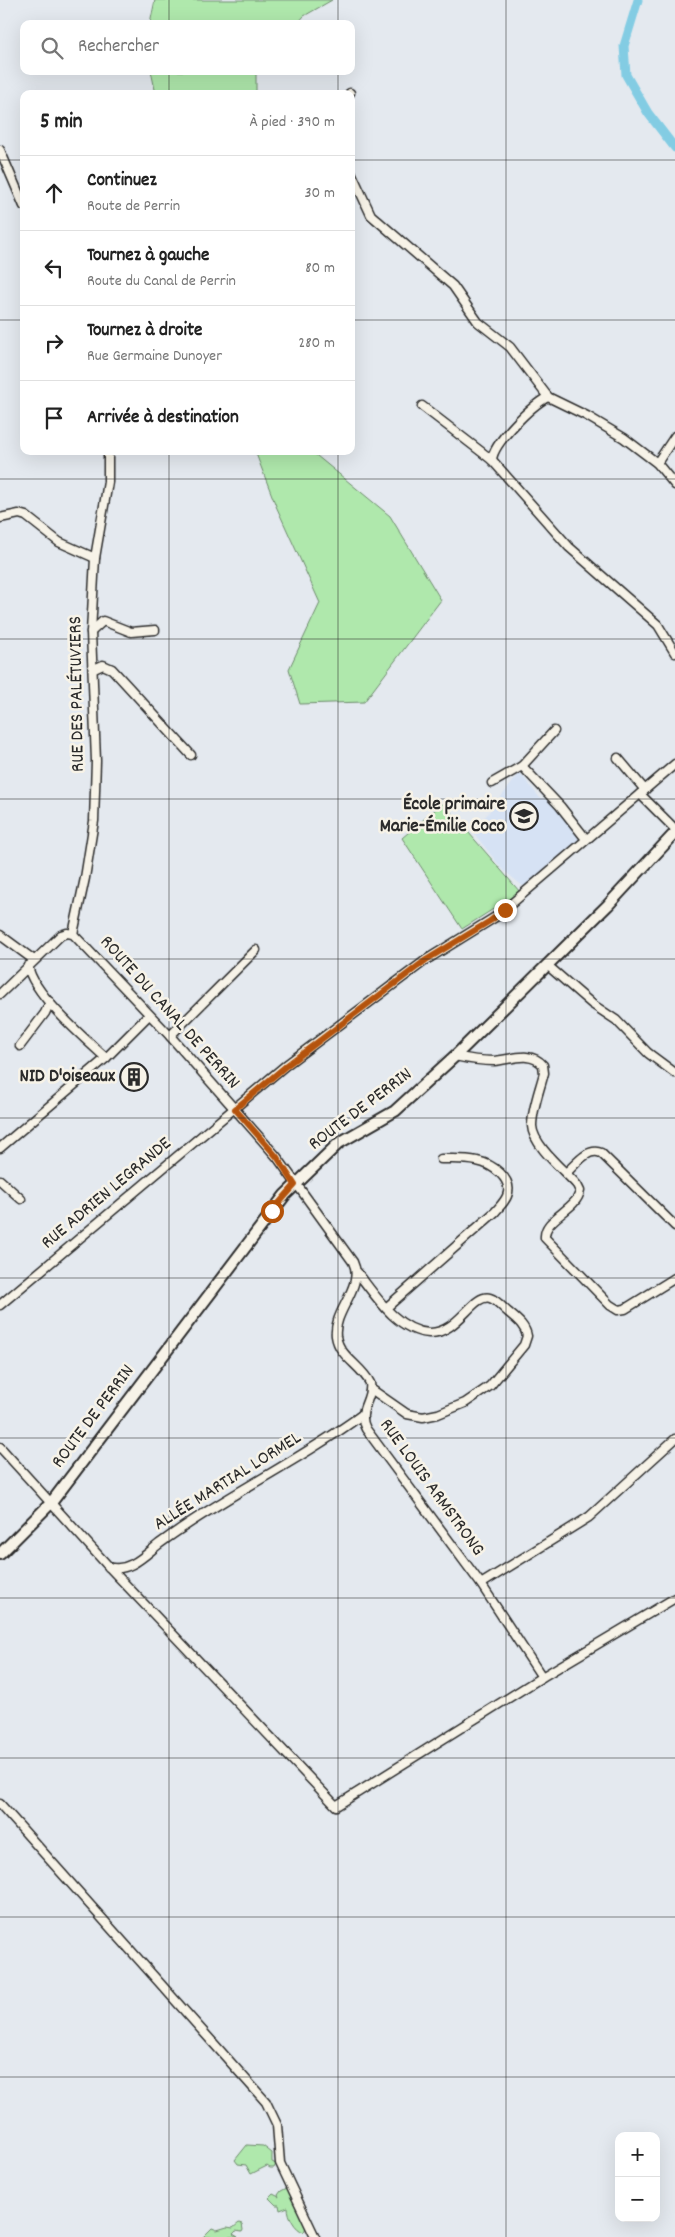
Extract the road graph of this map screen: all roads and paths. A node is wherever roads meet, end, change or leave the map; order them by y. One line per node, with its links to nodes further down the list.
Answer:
1 (0, 150): 3 (street)
2 (355, 181): 4 (street)
3 (20, 197)
4 (548, 397): 8 (street); 9 (street)
5 (422, 406): 8 (street)
6 (675, 436): 9 (street)
7 (108, 455): 12 (street, RUE DES PALÉTUVIERS)
8 (492, 460): 15 (street)
9 (657, 463): 10 (street)
10 (675, 485)
11 (0, 518): 12 (street)
12 (96, 558): 14 (street, RUE DES PALÉTUVIERS)
13 (155, 630): 14 (street)
14 (91, 632): 16 (street, RUE DES PALÉTUVIERS)
15 (675, 653)
16 (94, 669): 18 (street); 27 (street, RUE DES PALÉTUVIERS)
17 (554, 731): 21 (street)
18 (192, 755)
19 (618, 758): 23 (street)
20 (675, 764): 23 (street, RUE ADRIEN LEGRANDE)
21 (522, 766): 22 (street); 26 (street)
22 (492, 783)
23 (642, 792): 24 (street); 26 (street, RUE ADRIEN LEGRANDE)
24 (675, 829)
25 (675, 833): 31 (main road, ROUTE DE PERRIN)
26 (586, 839): 41 (street, RUE ADRIEN LEGRANDE)
27 (73, 934): 30 (street); 35 (street, ROUTE DU CANAL DE PERRIN)
28 (0, 935): 30 (street)
29 (256, 950): 36 (street)
30 (34, 960): 32 (street)
31 (547, 964): 38 (main road, ROUTE DE PERRIN); 40 (street)
32 (28, 966): 33 (street); 34 (street)
33 (0, 994)
34 (50, 1002): 37 (street); 39 (street)
35 (150, 1015): 36 (street, ROUTE DU CANAL DE PERRIN); 39 (street)
36 (170, 1036): 41 (street, ROUTE DU CANAL DE PERRIN)
37 (20, 1046)
38 (455, 1056): 44 (street); 46 (main road, ROUTE DE PERRIN)
39 (106, 1058): 42 (street)
40 (675, 1073)
41 (235, 1109): 46 (street, ROUTE DU CANAL DE PERRIN); 51 (street, RUE ADRIEN LEGRANDE)
42 (0, 1148)
43 (441, 1159): 52 (street)
44 (566, 1173): 48 (street); 50 (street)
45 (0, 1180): 47 (street)
46 (295, 1185): 49 (street); 57 (main road, ROUTE DE PERRIN)
47 (21, 1199)
48 (675, 1226)
49 (357, 1272): 52 (street); 53 (street)
50 (675, 1278)
51 (0, 1305)
52 (386, 1308): 53 (street)
53 (371, 1389): 54 (street, RUE LOUIS ARMSTRONG)
54 (362, 1414): 59 (street, ALLÉE MARTIAL LORMEL); 60 (street, RUE LOUIS ARMSTRONG)
55 (675, 1438): 60 (street)
56 (0, 1447): 57 (street)
57 (51, 1502): 58 (main road, ROUTE DE PERRIN); 59 (street)
58 (0, 1554)
59 (109, 1567): 62 (street)
60 (481, 1584): 62 (street, RUE LOUIS ARMSTRONG)
61 (675, 1598): 62 (street)
62 (542, 1677)
63 (0, 1804): 64 (street)
64 (314, 2237)

